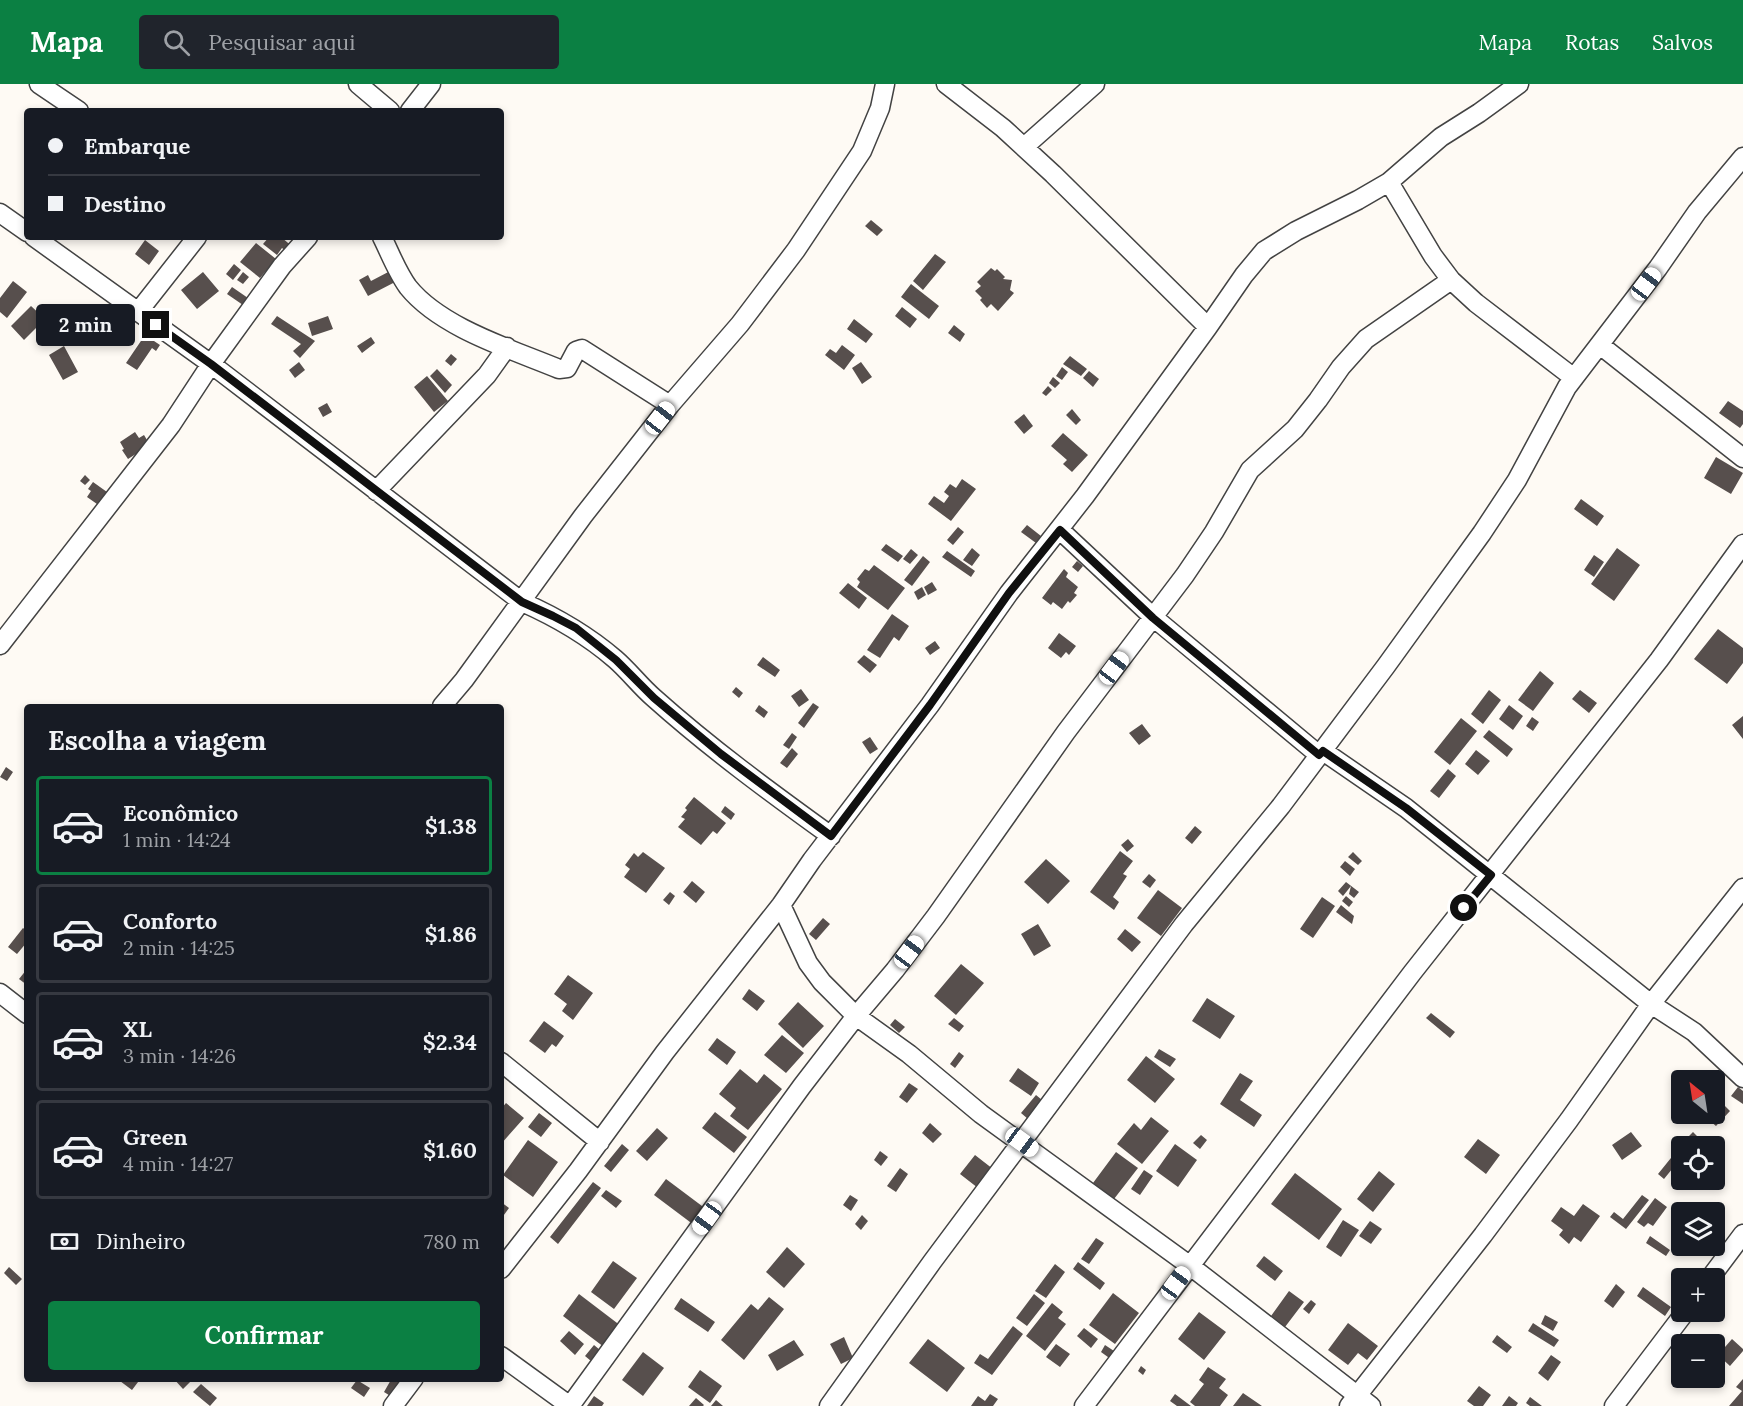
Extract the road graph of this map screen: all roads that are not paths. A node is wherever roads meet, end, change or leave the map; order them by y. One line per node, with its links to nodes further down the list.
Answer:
1 (39, 84): 8 (street)
2 (358, 84): 9 (street)
3 (431, 84): 10 (street)
4 (885, 84): 27 (street)
5 (946, 84): 11 (street)
6 (1095, 84): 11 (street)
7 (1519, 84): 13 (street)
8 (75, 108)
9 (386, 108)
10 (412, 108)
11 (1024, 147): 22 (street)
12 (1743, 157): 23 (street)
13 (1389, 182): 20 (street); 22 (street)
14 (0, 213): 15 (street)
15 (24, 230)
16 (38, 240): 21 (street)
17 (195, 240): 21 (street)
18 (305, 240): 25 (street)
19 (384, 240): 24 (street)
20 (1451, 280): 26 (street); 33 (street)
21 (138, 312): 25 (street)
22 (1208, 327): 30 (street)
23 (1600, 345): 26 (street); 28 (street)
24 (507, 347): 27 (street); 29 (street)
25 (211, 364): 29 (street); 34 (street)
26 (1574, 378): 36 (street)
27 (670, 405): 32 (street)
28 (1743, 458)
29 (376, 491): 32 (street)
30 (1060, 530): 33 (street); 37 (street)
31 (1743, 544): 38 (street)
32 (522, 602): 35 (street); 37 (street)
33 (1153, 618): 36 (street); 44 (street)
34 (0, 645)
35 (444, 704)
36 (1321, 753): 38 (street); 48 (street)
37 (831, 836): 40 (street)
38 (1491, 875): 42 (street); 51 (street)
39 (1743, 888): 42 (street)
40 (781, 905): 44 (street); 47 (street)
41 (1, 994): 43 (street)
42 (1651, 1004): 46 (street); 56 (street)
43 (24, 1012)
44 (856, 1016): 48 (street); 58 (street)
45 (504, 1064): 47 (street)
46 (1743, 1078)
47 (600, 1142): 50 (street)
48 (1022, 1142): 51 (street); 59 (street)
49 (1743, 1234): 52 (street)
50 (504, 1265)
51 (1190, 1265): 56 (street); 60 (street)
52 (1718, 1268)
53 (1678, 1322): 61 (street)
54 (504, 1358): 58 (street)
55 (411, 1382): 57 (street)
56 (1359, 1402)
57 (393, 1406)
58 (570, 1406)
59 (828, 1406)
60 (1084, 1406)
61 (1614, 1406)

